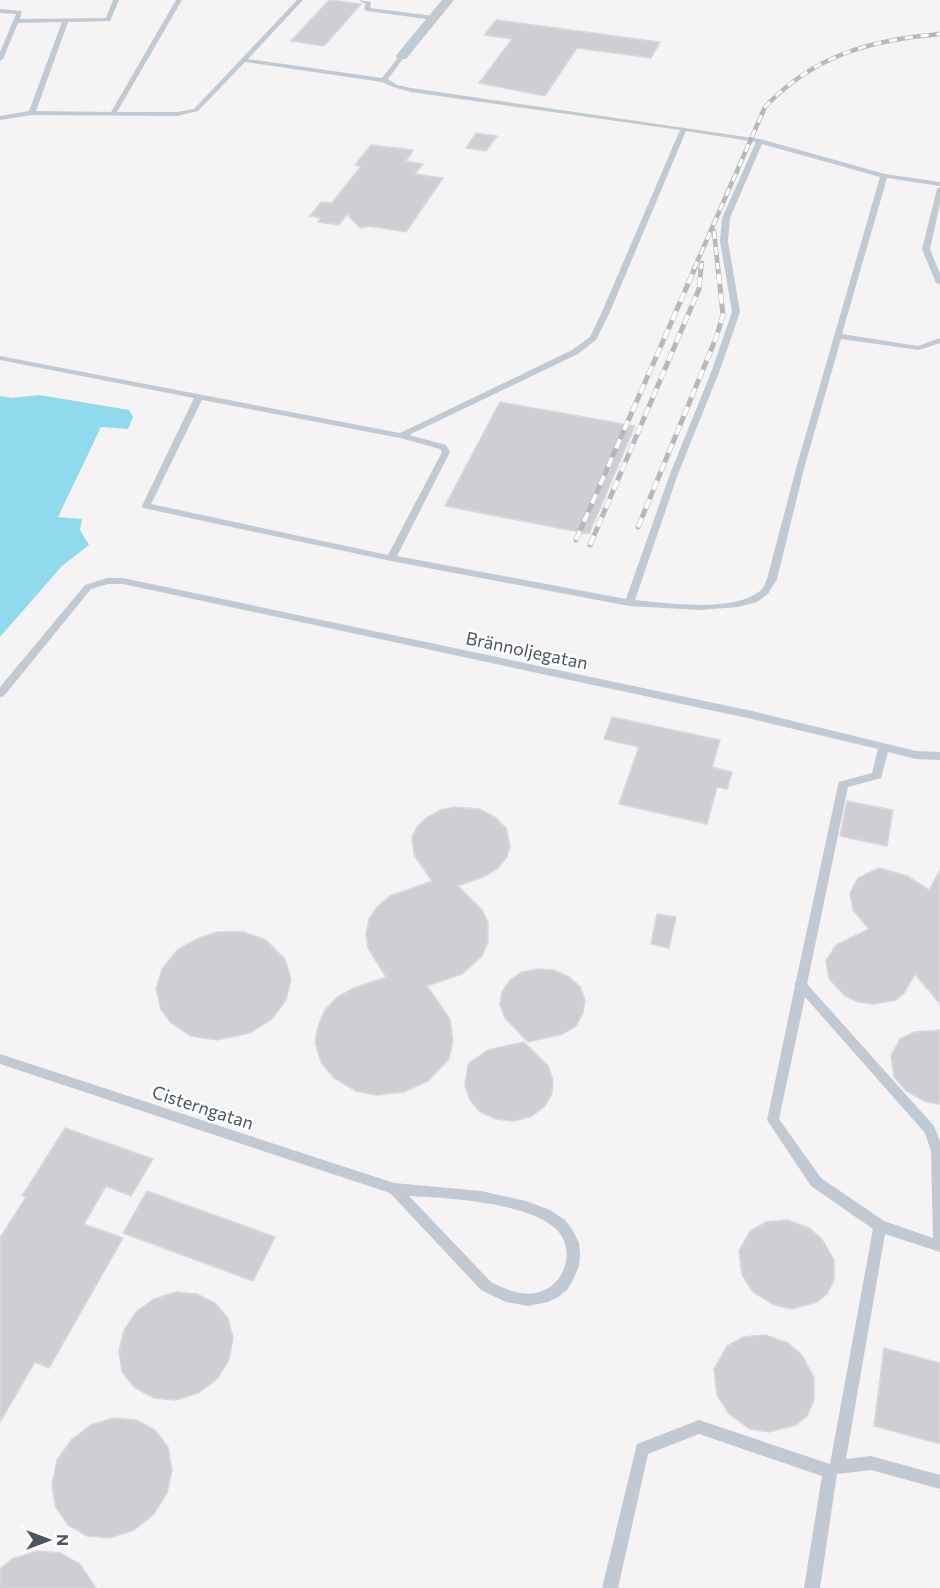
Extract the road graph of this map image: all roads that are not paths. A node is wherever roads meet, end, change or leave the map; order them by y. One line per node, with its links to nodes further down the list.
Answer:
1 (116, 0): 8 (lane)
2 (179, 0): 15 (lane)
3 (300, 0): 12 (lane)
4 (361, 0): 7 (lane)
5 (448, 0): 7 (street)
6 (0, 11): 9 (lane)
7 (434, 18): 10 (street)
8 (66, 20): 9 (lane); 14 (lane)
9 (16, 21): 11 (lane)
10 (402, 56): 13 (lane)
11 (0, 59)
12 (243, 60): 13 (lane); 15 (lane)
13 (384, 80): 17 (lane)
14 (32, 113): 15 (lane); 16 (lane)
15 (113, 114)
16 (0, 118)
17 (684, 129): 18 (lane); 27 (lane)
18 (760, 141): 19 (lane); 29 (lane)
19 (884, 176): 20 (lane); 23 (lane)
20 (940, 184)
21 (940, 189): 22 (lane)
22 (940, 283)
23 (838, 336): 24 (lane); 29 (lane)
24 (940, 340)
25 (0, 358): 26 (lane)
26 (199, 397): 27 (lane); 28 (lane)
27 (401, 436): 28 (lane)
28 (391, 558): 29 (lane)
29 (629, 603)
30 (0, 694): 31 (lane, Brännoljegatan)
31 (884, 748): 32 (lane, Brännoljegatan); 33 (lane)
32 (940, 756)
33 (800, 984): 36 (lane); 37 (lane)
34 (0, 1059): 35 (lane, Cisterngatan)
35 (394, 1190): 35 (lane, Cisterngatan)
36 (880, 1226): 37 (lane); 38 (lane)
37 (940, 1246)
38 (940, 1482)
39 (610, 1588): 40 (lane)
40 (813, 1588)

